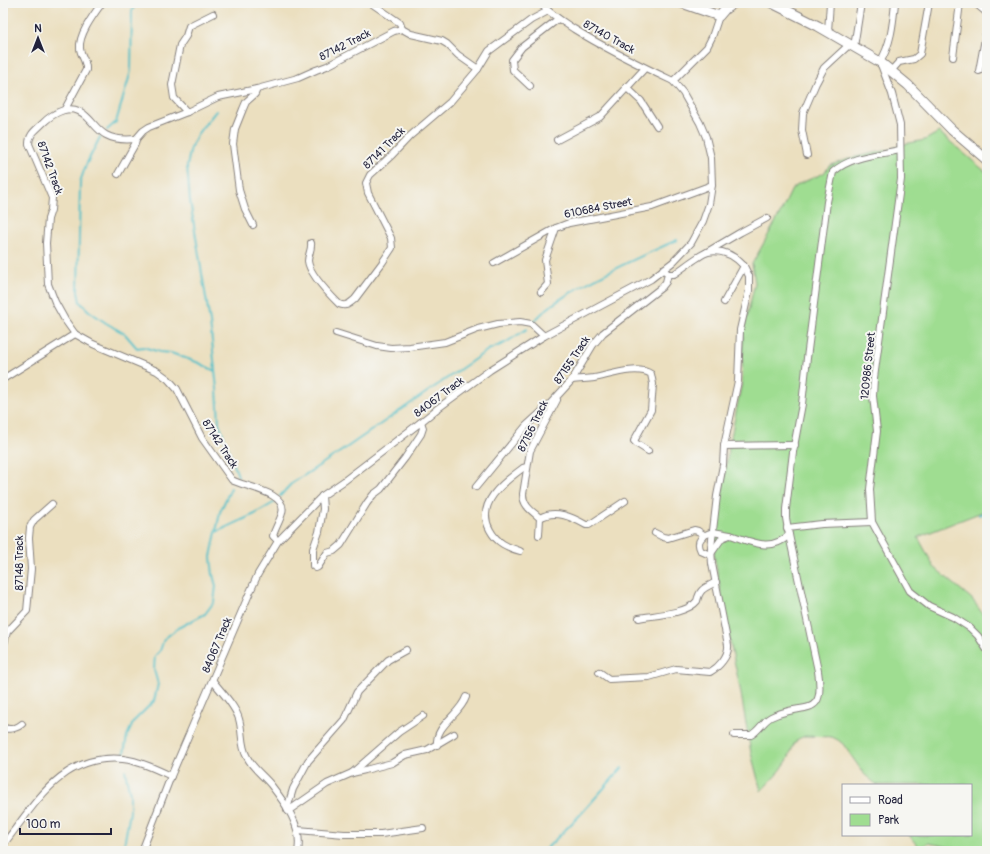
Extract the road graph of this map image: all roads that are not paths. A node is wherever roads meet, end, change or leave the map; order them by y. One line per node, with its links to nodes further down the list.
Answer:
1 (102, 3): 32 (street)
2 (371, 3): 19 (street)
3 (540, 3): 13 (street, 87140 Track)
4 (682, 3): 16 (main road)
5 (734, 3): 16 (main road)
6 (772, 3): 20 (main road)
7 (830, 3): 20 (street)
8 (861, 3): 21 (street)
9 (895, 3): 23 (street)
10 (929, 3): 26 (street)
11 (960, 3): 22 (street)
12 (975, 3): 14 (street)
13 (548, 11): 17 (street, 87140 Track); 25 (street, 87141 Track)
14 (987, 13)
15 (213, 14): 33 (street)
16 (720, 16): 28 (street)
17 (558, 19): 24 (street, 87140 Track); 29 (street)
18 (987, 28): 27 (street)
19 (402, 29): 25 (street); 31 (street, 87142 Track)
20 (828, 31): 21 (main road)
21 (852, 46): 23 (main road); 38 (street)
22 (953, 57)
23 (880, 62): 26 (main road); 37 (street, 120986 Street)
24 (645, 68): 28 (street, 87140 Track); 30 (street)
25 (478, 69): 45 (street, 87141 Track)
26 (891, 70): 39 (main road)
27 (979, 71)
28 (673, 81): 41 (street, 84067 Track)
29 (530, 86)
30 (626, 87): 34 (street); 36 (street)
31 (257, 89): 33 (street, 87142 Track); 43 (street)
32 (65, 109): 35 (street); 54 (street, 87142 Track)
33 (187, 112): 35 (street, 87142 Track)
34 (657, 126)
35 (136, 139): 40 (street)
36 (557, 140)
37 (900, 150): 60 (street); 69 (street, 120986 Street)
38 (807, 155)
39 (987, 160)
40 (118, 174)
41 (712, 185): 44 (street, 610684 Street); 49 (street, 84067 Track)
42 (767, 218): 46 (street)
43 (253, 225)
44 (556, 228): 47 (street, 610684 Street); 51 (street)
45 (311, 243)
46 (707, 252): 48 (street); 50 (street)
47 (494, 263)
48 (744, 266): 52 (street); 61 (street)
49 (663, 269): 50 (street); 55 (street, 84067 Track)
50 (668, 274): 57 (street, 87155 Track)
51 (541, 292)
52 (724, 302)
53 (336, 333): 55 (street)
54 (75, 334): 56 (street); 77 (street, 87142 Track)
55 (544, 336): 59 (street, 84067 Track)
56 (3, 378)
57 (572, 380): 58 (street, 87155 Track); 62 (street)
58 (562, 392): 63 (street, 87156 Track); 64 (street, 87155 Track)
59 (421, 422): 65 (street, 84067 Track); 65 (street)
60 (795, 445): 61 (street); 70 (street)
61 (724, 446): 71 (street)
62 (648, 451)
63 (527, 467): 68 (street, 87156 Track); 78 (street)
64 (476, 487)
65 (322, 496): 77 (street, 84067 Track)
66 (625, 501): 68 (street)
67 (52, 504): 82 (street, 87148 Track)
68 (540, 518): 73 (street)
69 (872, 522): 70 (street); 84 (street, 120986 Street)
70 (788, 528): 76 (street)
71 (713, 532): 74 (street); 75 (street); 79 (street)
72 (655, 533): 74 (street)
73 (539, 535)
74 (704, 535): 79 (street)
75 (730, 535): 76 (street); 79 (street)
76 (789, 535): 92 (street)
77 (278, 541): 86 (street, 84067 Track)
78 (520, 551)
79 (711, 554): 80 (street)
80 (716, 582): 81 (street); 85 (street)
81 (638, 618)
82 (3, 648)
83 (406, 650): 96 (street)
84 (987, 650)
85 (599, 672)
86 (213, 681): 95 (street, 84067 Track); 96 (street)
87 (466, 697): 93 (street)
88 (423, 716): 94 (street)
89 (22, 724): 90 (street)
90 (3, 728)
91 (454, 734): 93 (street)
92 (734, 735)
93 (437, 744): 94 (street)
94 (352, 772): 96 (street)
95 (171, 776): 99 (street); 100 (street, 84067 Track)
96 (288, 810): 98 (street)
97 (423, 828): 98 (street)
98 (298, 830): 101 (street)
99 (3, 844)
100 (142, 851)
101 (298, 851)

